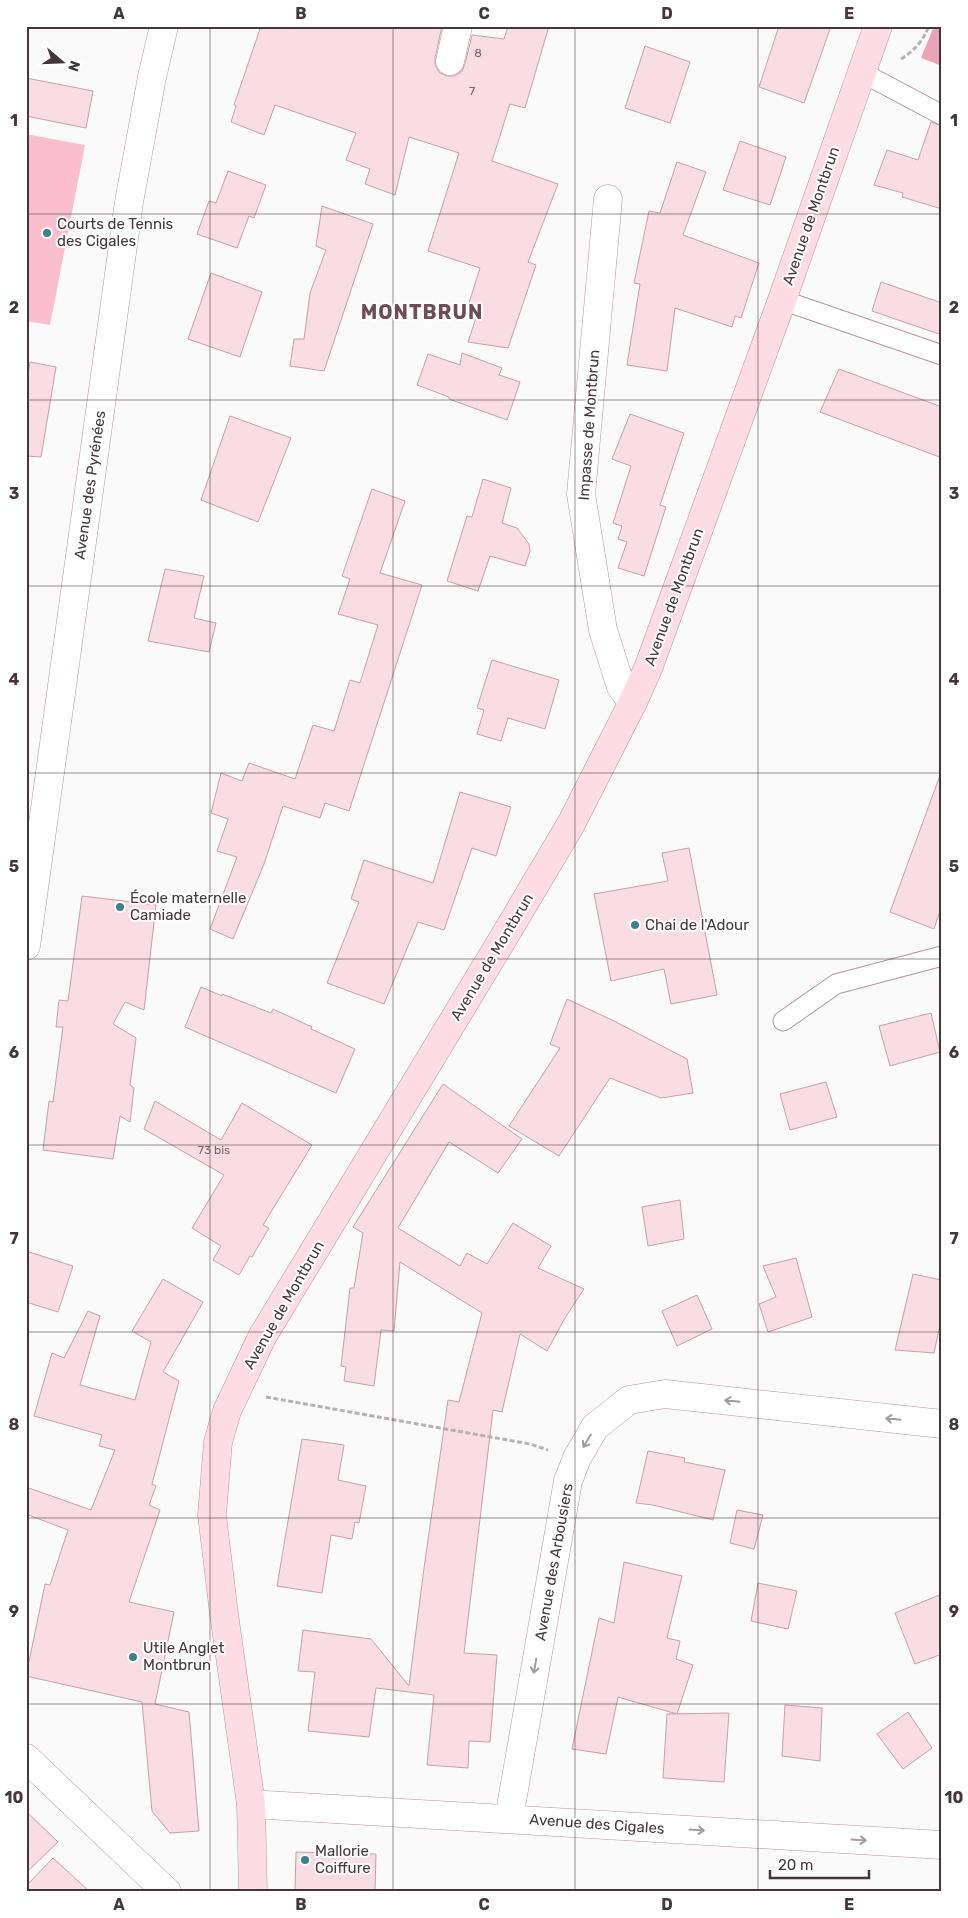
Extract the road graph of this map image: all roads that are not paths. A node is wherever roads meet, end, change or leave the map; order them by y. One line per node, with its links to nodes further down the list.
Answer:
1 (164, 26): 11 (street, Avenue des Pyrénées)
2 (458, 26): 4 (street)
3 (878, 26): 5 (street, Avenue de Montbrun)
4 (450, 61)
5 (861, 72): 6 (lane); 8 (street, Avenue de Montbrun)
6 (942, 115)
7 (608, 199): 10 (street, Impasse de Montbrun)
8 (782, 300): 9 (lane); 10 (street, Avenue de Montbrun)
9 (942, 355)
10 (633, 702): 16 (street, Avenue de Montbrun)
11 (26, 946)
12 (942, 956): 13 (lane)
13 (783, 1021)
14 (942, 1424): 17 (street, Avenue des Arbousiers, one-way to 17)
15 (26, 1758): 19 (street)
16 (251, 1804): 17 (street, Avenue des Cigales); 20 (street, Avenue de Montbrun)
17 (509, 1818): 18 (street, Avenue des Cigales, one-way to 18)
18 (942, 1845)
19 (167, 1892)
20 (253, 1892)

